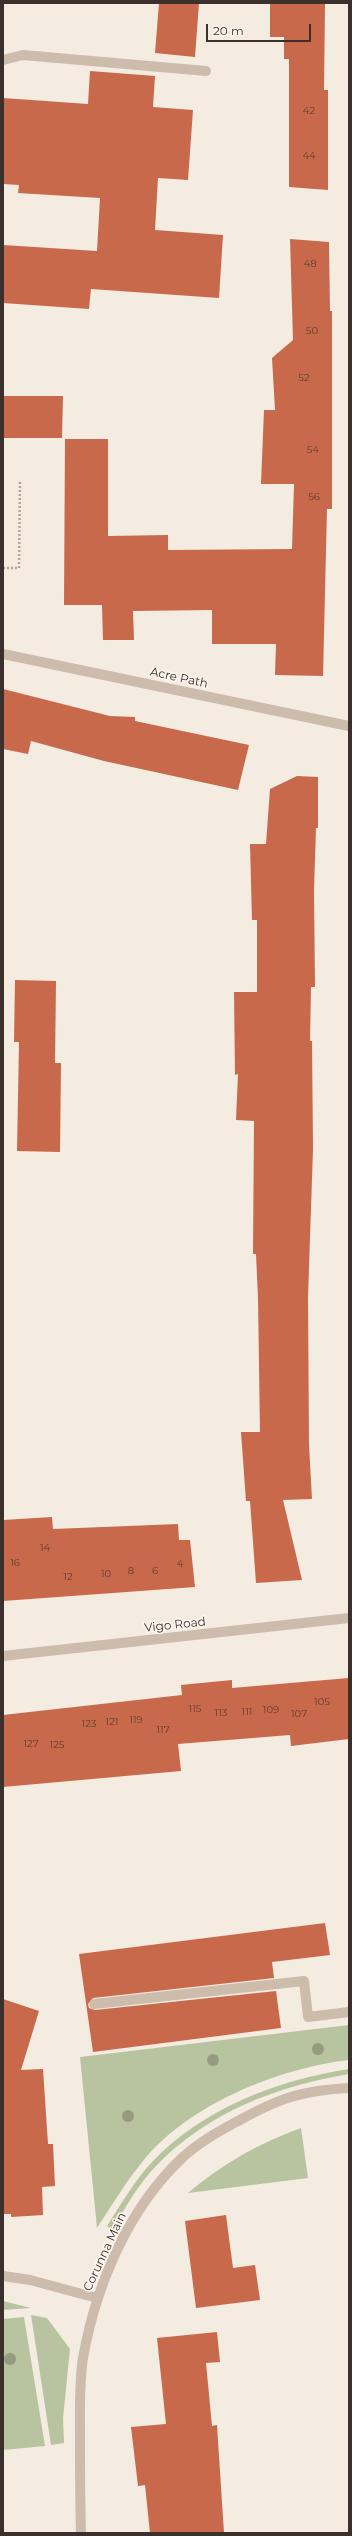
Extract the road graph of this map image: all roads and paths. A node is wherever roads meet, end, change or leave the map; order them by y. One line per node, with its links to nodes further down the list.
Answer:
1 (3, 60): 2 (street)
2 (206, 71)
3 (20, 481): 4 (path)
4 (3, 568)
5 (3, 654): 6 (street, Acre Path)
6 (349, 726)
7 (349, 1618): 8 (street, Vigo Road)
8 (3, 1656)
9 (94, 2004): 10 (street)
10 (349, 2012)
11 (349, 2088): 13 (street, Corunna Main)
12 (3, 2276): 13 (street)
13 (97, 2298): 14 (street, Corunna Main)
14 (81, 2533)

